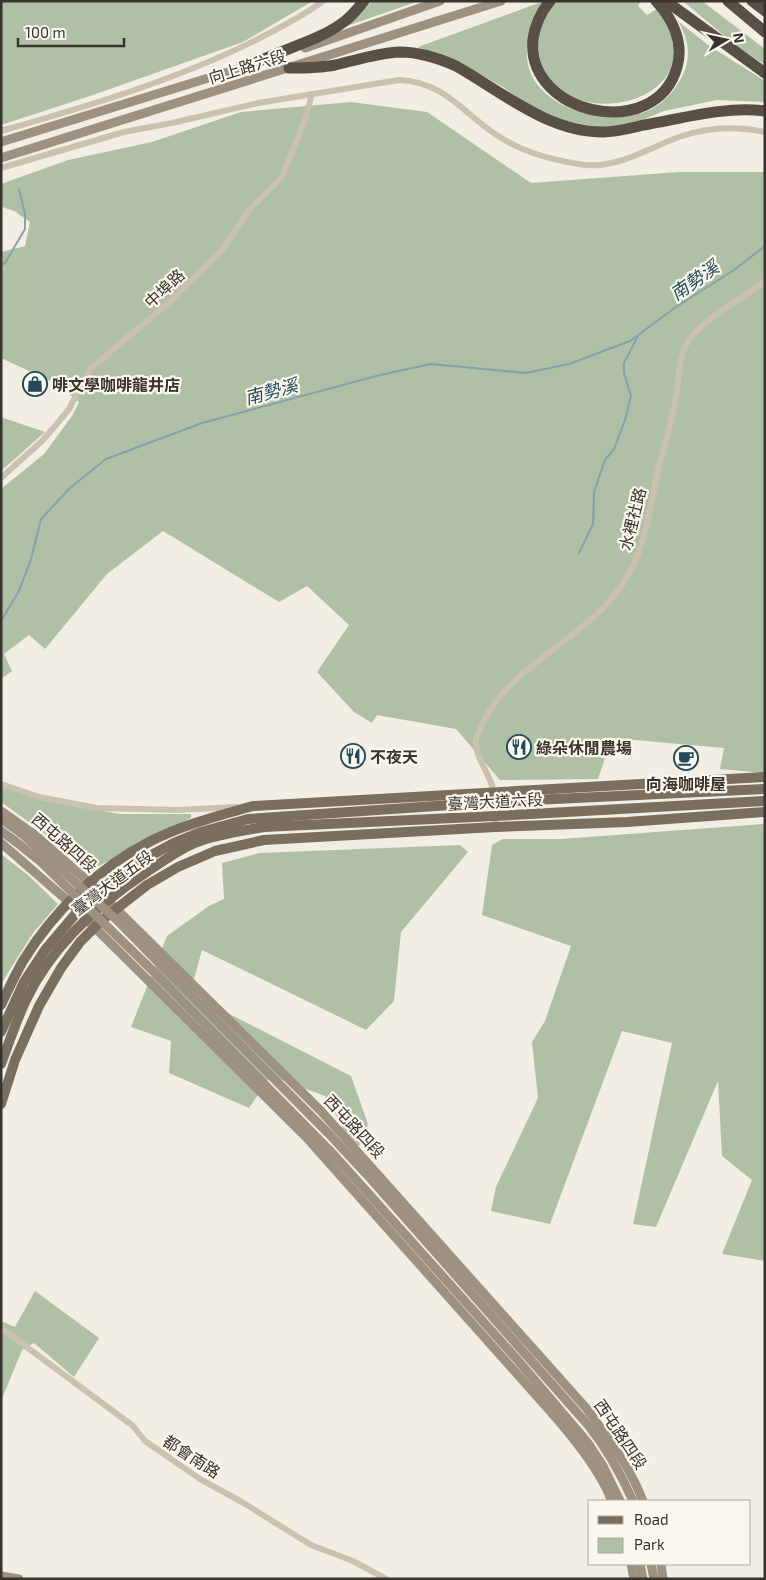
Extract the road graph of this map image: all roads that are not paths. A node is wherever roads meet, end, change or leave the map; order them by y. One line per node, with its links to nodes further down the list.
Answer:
1 (322, 1): 17 (street)
2 (364, 1): 12 (highway)
3 (440, 1): 12 (street, 向上路六段)
4 (501, 1): 13 (street, 向上路六段)
5 (550, 1): 6 (highway)
6 (656, 1)
7 (666, 1): 14 (highway)
8 (728, 1): 11 (highway)
9 (752, 1): 10 (highway)
10 (765, 11)
11 (765, 32)
12 (251, 65): 19 (street, 向上路六段)
13 (289, 68): 16 (highway); 20 (street, 向上路六段)
14 (765, 73)
15 (312, 94): 18 (street); 21 (street); 23 (street, 中埠路)
16 (765, 112)
17 (1, 131)
18 (765, 132)
19 (1, 142)
20 (1, 158)
21 (1, 168)
22 (765, 281): 27 (street, 水裡社路)
23 (1, 478)
24 (765, 777): 27 (main road, 臺灣大道六段)
25 (1, 784): 29 (street, 西屯路四段)
26 (765, 789): 27 (main road, 臺灣大道六段)
27 (494, 797): 29 (main road, 臺灣大道六段); 32 (main road, 臺灣大道六段); 34 (street, 水裡社路)
28 (765, 801): 34 (main road, 臺灣大道六段)
29 (254, 806): 40 (main road, 臺灣大道五段)
30 (1, 811): 40 (street, 西屯路四段)
31 (765, 812): 34 (main road, 臺灣大道六段)
32 (248, 818): 41 (main road, 臺灣大道五段)
33 (1, 819): 37 (street, 西屯路四段)
34 (495, 822): 36 (main road, 臺灣大道六段); 39 (main road, 臺灣大道六段)
35 (1, 831): 37 (street, 西屯路四段)
36 (227, 834): 42 (main road, 臺灣大道五段)
37 (18, 837): 52 (street, 西屯路四段, bridge); 54 (street, 西屯路四段, bridge)
38 (1, 843): 43 (street)
39 (238, 845): 44 (main road, 臺灣大道五段)
40 (90, 883): 41 (street, 西屯路四段); 43 (main road, 臺灣大道五段)
41 (98, 892): 42 (street, 西屯路四段); 45 (main road, 臺灣大道五段)
42 (107, 901): 44 (street, 西屯路四段); 46 (main road, 臺灣大道五段)
43 (69, 902): 45 (street); 48 (main road, 臺灣大道五段)
44 (116, 909): 47 (main road, 臺灣大道五段); 51 (street, 西屯路四段)
45 (78, 911): 46 (street); 49 (main road, 臺灣大道五段)
46 (86, 919): 47 (street); 50 (main road, 臺灣大道五段)
47 (94, 927): 53 (main road, 臺灣大道五段); 55 (street)
48 (1, 1005)
49 (1, 1032)
50 (1, 1064)
51 (288, 1079): 54 (street); 60 (street, 西屯路四段)
52 (275, 1094): 55 (street); 58 (street, 西屯路四段)
53 (1, 1104)
54 (328, 1133): 59 (street, 西屯路四段)
55 (306, 1137): 57 (street)
56 (1, 1328): 67 (street, 都會南路)
57 (612, 1500)
58 (620, 1500)
59 (633, 1500)
60 (643, 1500)
61 (631, 1565): 68 (street)
62 (640, 1565): 69 (street)
63 (651, 1565): 70 (street)
64 (661, 1565): 71 (street)
65 (2, 1577): 66 (street)
66 (19, 1579)
67 (386, 1579)
68 (634, 1579)
69 (643, 1579)
70 (654, 1579)
71 (663, 1579)

